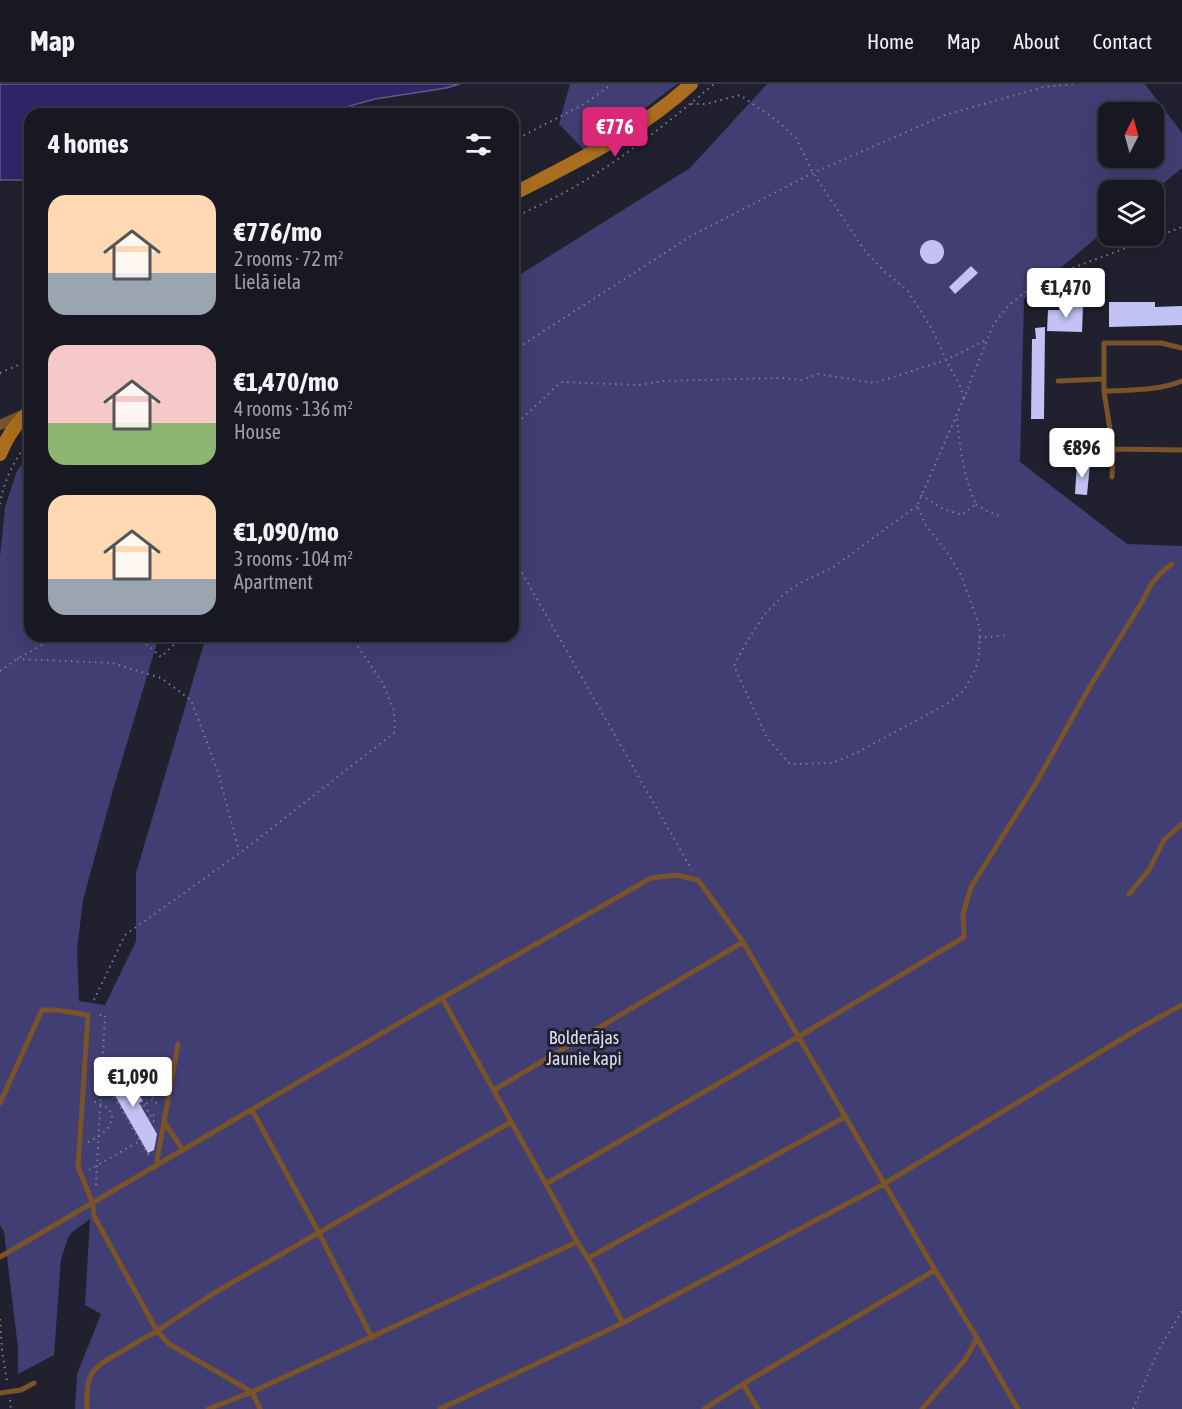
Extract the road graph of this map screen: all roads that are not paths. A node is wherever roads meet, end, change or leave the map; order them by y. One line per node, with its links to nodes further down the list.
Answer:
1 (690, 84): 2 (main road)
2 (519, 191)
3 (1182, 348): 4 (lane)
4 (1104, 380): 5 (lane); 7 (lane)
5 (1058, 381)
6 (1182, 381): 7 (lane)
7 (1104, 391): 11 (lane)
8 (24, 414): 10 (street)
9 (24, 417): 13 (main road)
10 (0, 425)
11 (1113, 449): 12 (lane); 14 (lane)
12 (1182, 450)
13 (0, 453)
14 (1112, 477)
15 (1172, 564): 21 (lane)
16 (1182, 824): 17 (lane)
17 (1129, 894)
18 (743, 942): 19 (lane); 21 (lane); 23 (lane)
19 (442, 998): 23 (lane); 25 (lane)
20 (1182, 1005): 32 (lane)
21 (798, 1037): 26 (lane); 31 (lane)
22 (178, 1044): 27 (lane)
23 (494, 1090): 28 (lane)
24 (0, 1103): 33 (lane)
25 (252, 1110): 29 (lane); 34 (lane)
26 (845, 1117): 32 (lane); 37 (lane)
27 (164, 1122): 29 (lane); 30 (lane)
28 (511, 1122): 31 (lane); 34 (lane)
29 (183, 1150): 30 (lane)
30 (156, 1166): 33 (lane)
31 (546, 1184): 35 (lane)
32 (884, 1184): 38 (lane); 39 (lane)
33 (93, 1204): 36 (lane); 40 (lane)
34 (319, 1233): 40 (lane); 41 (lane)
35 (577, 1242): 37 (lane); 41 (lane)
36 (0, 1257)
37 (588, 1258): 39 (lane)
38 (934, 1270): 42 (lane); 44 (lane)
39 (623, 1323): 50 (lane)
40 (157, 1331): 45 (lane); 47 (lane)
41 (372, 1338): 45 (lane)
42 (977, 1338): 53 (lane); 54 (lane)
43 (34, 1383): 46 (lane)
44 (743, 1384): 51 (lane); 52 (lane)
45 (252, 1392): 48 (lane); 49 (lane)
46 (0, 1393)
47 (87, 1409)
48 (208, 1409)
49 (260, 1409)
50 (440, 1409)
51 (704, 1409)
52 (758, 1409)
53 (922, 1409)
54 (1018, 1409)

